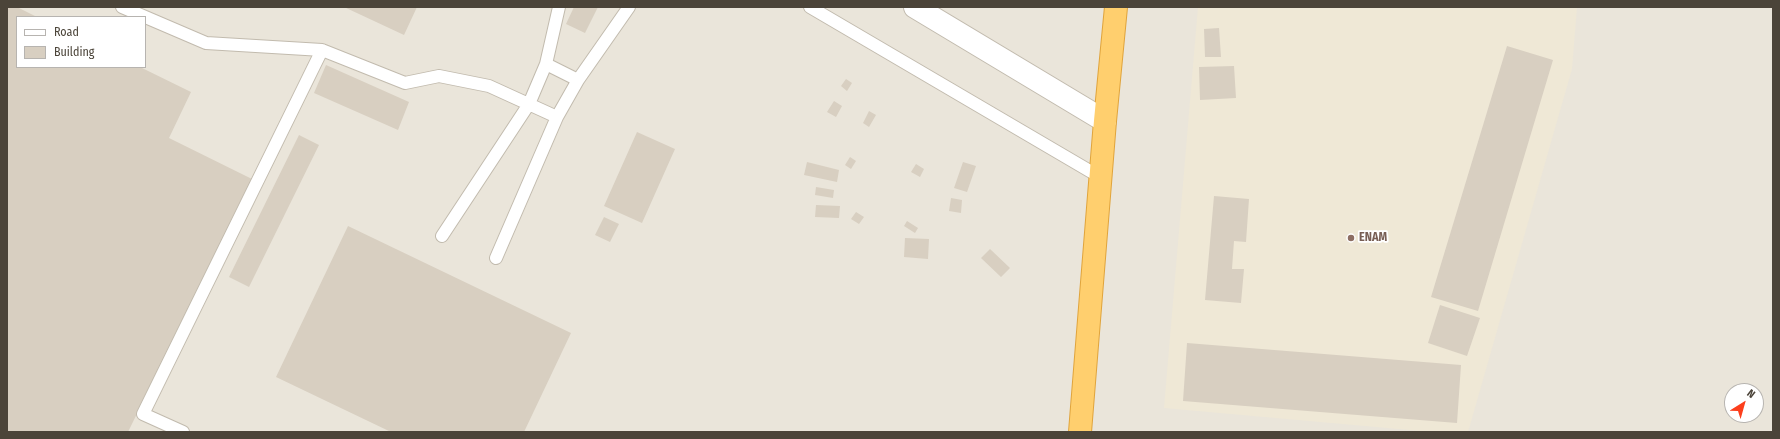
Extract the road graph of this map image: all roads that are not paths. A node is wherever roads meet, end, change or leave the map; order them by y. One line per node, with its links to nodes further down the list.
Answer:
1 (122, 7): 7 (lane)
2 (559, 7): 10 (lane)
3 (629, 7): 11 (lane)
4 (810, 7): 15 (lane)
5 (915, 7): 14 (street)
6 (1116, 7): 14 (highway)
7 (143, 16)
8 (146, 17): 9 (lane)
9 (322, 50): 12 (lane); 18 (lane)
10 (546, 64): 11 (lane); 12 (lane)
11 (578, 80): 13 (lane)
12 (529, 104): 13 (lane); 16 (lane)
13 (557, 117): 17 (lane)
14 (1105, 121): 15 (highway)
15 (1100, 177): 19 (highway)
16 (442, 236)
17 (496, 258)
18 (183, 432)
19 (1080, 432)

